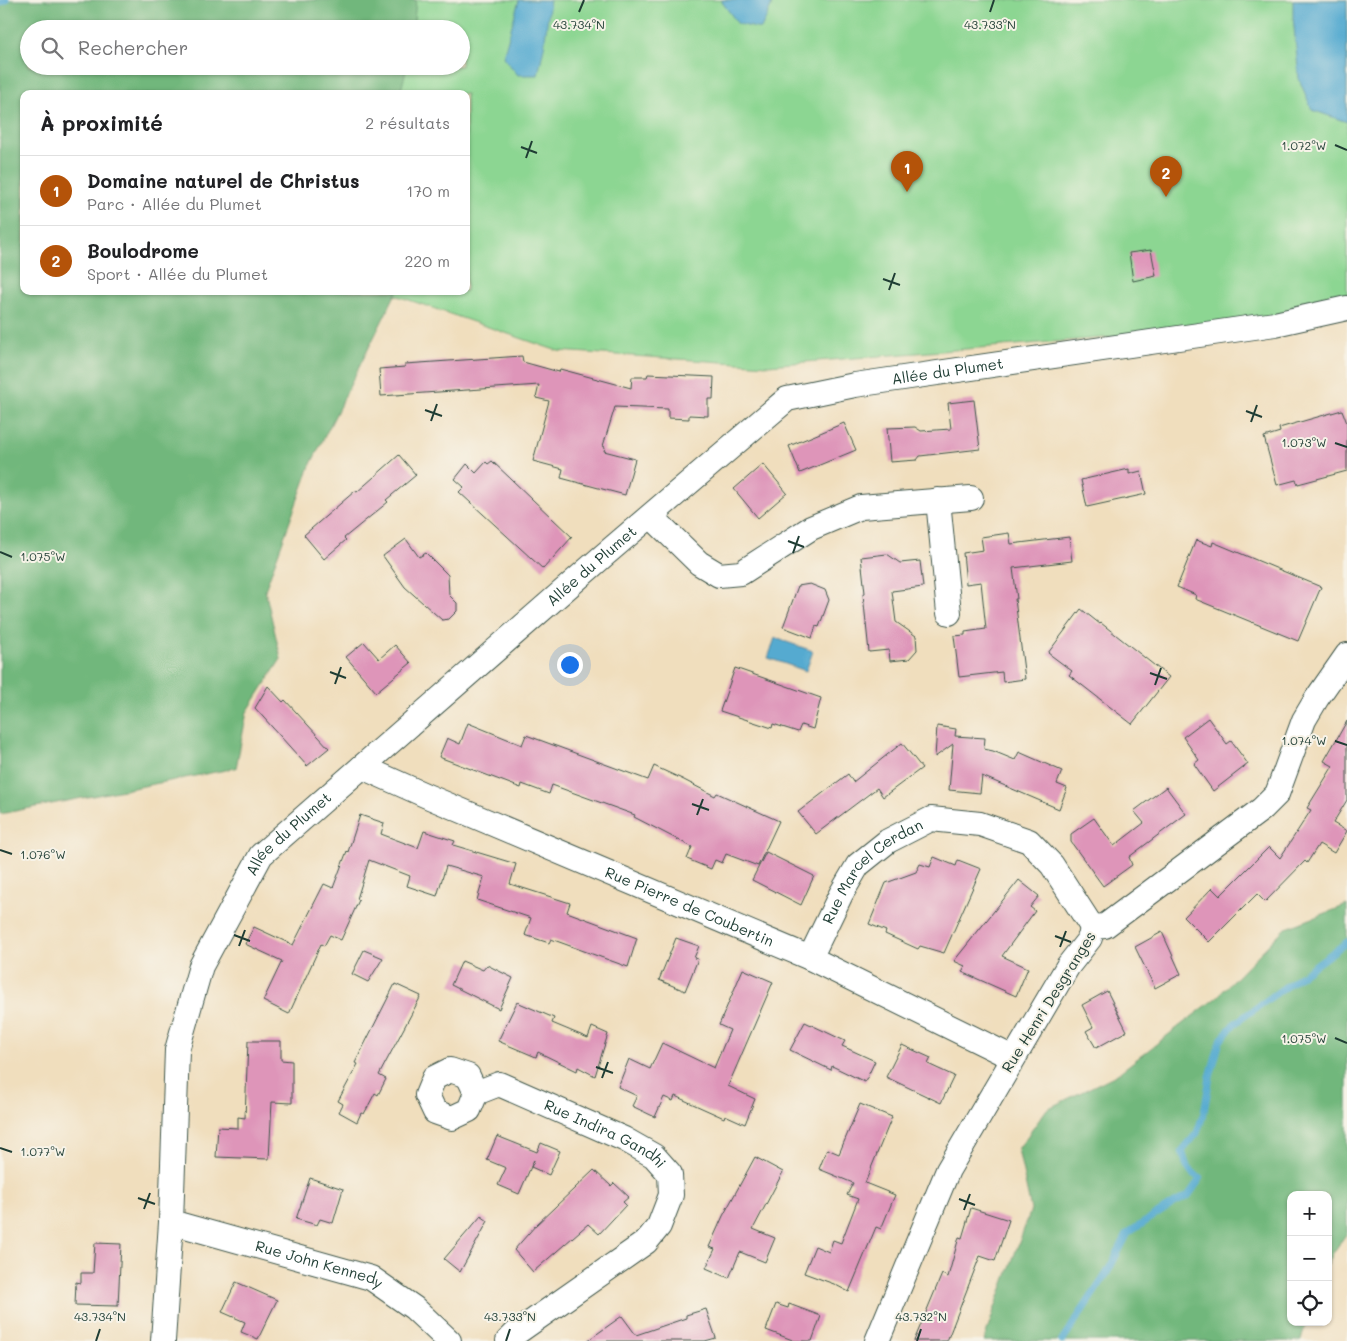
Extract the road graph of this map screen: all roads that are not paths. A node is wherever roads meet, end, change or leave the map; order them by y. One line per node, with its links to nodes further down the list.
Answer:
1 (1347, 308): 4 (street, Allée du Plumet)
2 (970, 498): 3 (street)
3 (938, 500): 4 (street); 5 (street)
4 (651, 516): 7 (street, Allée du Plumet)
5 (949, 613)
6 (1347, 655): 8 (street, Rue Henri Desgranges)
7 (362, 767): 9 (street, Rue Pierre de Coubertin); 12 (street, Allée du Plumet)
8 (1092, 927): 9 (street, Rue Marcel Cerdan); 10 (street, Rue Henri Desgranges)
9 (810, 958): 10 (street, Rue Pierre de Coubertin)
10 (1013, 1058): 16 (street, Rue Henri Desgranges)
11 (476, 1093): 15 (street, Rue Indira Gandhi)
12 (171, 1222): 13 (street, Allée du Plumet); 14 (street, Rue John Kennedy)
13 (163, 1341)
14 (449, 1341)
15 (508, 1341)
16 (877, 1341)

